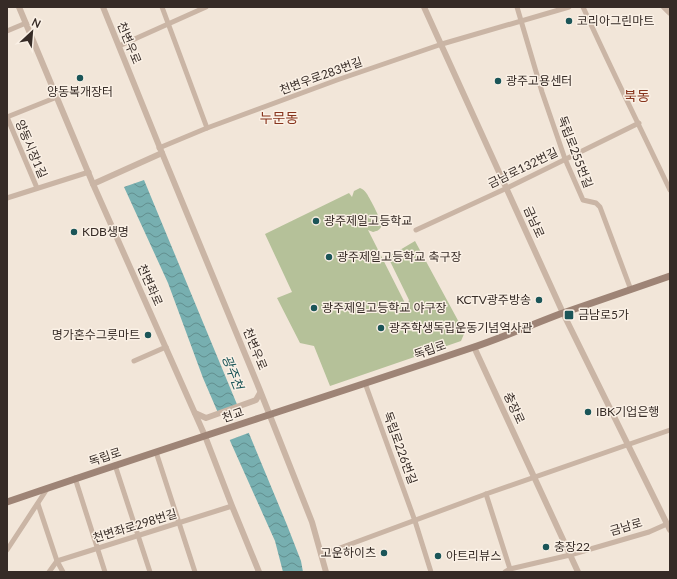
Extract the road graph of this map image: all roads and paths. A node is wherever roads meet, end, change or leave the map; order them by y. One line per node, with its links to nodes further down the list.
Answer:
1 (19, 7): 12 (street, 천변좌로)
2 (103, 7): 16 (street, 천변우로)
3 (162, 7): 13 (street)
4 (206, 7): 13 (street)
5 (424, 7): 15 (street, 금남로)
6 (517, 7): 11 (street, 독립로255번길)
7 (569, 7): 11 (street, 천변우로283번길)
8 (583, 7): 19 (street)
9 (664, 7): 10 (street)
10 (670, 13)
11 (522, 21): 15 (street, 천변우로283번길); 22 (street, 독립로255번길)
12 (26, 23): 14 (street); 17 (street, 천변좌로)
13 (168, 24): 16 (street); 20 (street)
14 (7, 31)
15 (442, 44): 20 (street, 천변우로283번길); 26 (street, 금남로)
16 (119, 46): 21 (street, 천변우로)
17 (57, 97): 18 (street); 23 (street, 천변좌로)
18 (7, 117): 25 (street, 양동시장1길)
19 (638, 123): 22 (street, 금남로132번길); 27 (street)
20 (207, 128): 21 (street, 천변우로283번길)
21 (161, 151): 24 (street); 37 (street, 천변우로)
22 (565, 159): 26 (street, 금남로132번길); 31 (street, 독립로255번길)
23 (89, 172): 24 (street, 천변좌로); 25 (street)
24 (93, 184): 33 (street, 천변좌로)
25 (37, 188): 28 (street)
26 (506, 188): 29 (street, 금남로132번길); 32 (street, 금남로)
27 (670, 190)
28 (7, 198)
29 (416, 230)
30 (670, 276): 31 (main road, 독립로)
31 (631, 290): 32 (main road, 독립로)
32 (563, 313): 34 (main road, 독립로); 42 (street, 금남로)
33 (166, 347): 35 (street); 38 (street, 천변좌로)
34 (474, 347): 36 (main road, 독립로); 45 (street, 충장로)
35 (134, 361)
36 (366, 383): 39 (main road, 독립로); 52 (street, 독립로226번길)
37 (260, 392): 38 (street); 39 (street, 천변우로)
38 (195, 413): 41 (street, 천변좌로)
39 (266, 415): 41 (main road, 천교); 59 (street, 천변우로)
40 (670, 430): 42 (street)
41 (208, 435): 43 (main road, 독립로); 51 (street, 천변좌로)
42 (626, 444): 45 (street); 54 (street, 금남로)
43 (156, 452): 44 (main road, 독립로); 53 (street)
44 (114, 465): 46 (main road, 독립로); 56 (street)
45 (534, 477): 48 (street); 60 (street, 충장로)
46 (75, 478): 47 (main road, 독립로); 57 (street)
47 (48, 488): 49 (main road, 독립로); 50 (street)
48 (486, 494): 52 (street); 62 (street)
49 (7, 502)
50 (38, 504): 58 (street); 61 (street)
51 (232, 506): 53 (street, 천변좌로298번길); 68 (street, 천변좌로)
52 (415, 521): 59 (street); 70 (street, 독립로226번길)
53 (179, 522): 56 (street, 천변좌로298번길); 67 (street)
54 (667, 524): 55 (street, 금남로); 60 (street, 금남로)
55 (670, 530)
56 (138, 535): 57 (street, 천변좌로298번길); 66 (street)
57 (97, 548): 61 (street, 천변좌로298번길); 65 (street)
58 (7, 550)
59 (321, 555): 69 (street, 천변우로)
60 (570, 555): 62 (street); 71 (street, 충장로)
61 (57, 561): 63 (street); 64 (street)
62 (508, 570)
63 (49, 572)
64 (63, 572)
65 (105, 572)
66 (150, 572)
67 (195, 572)
68 (259, 572)
69 (326, 572)
70 (431, 572)
71 (578, 572)

